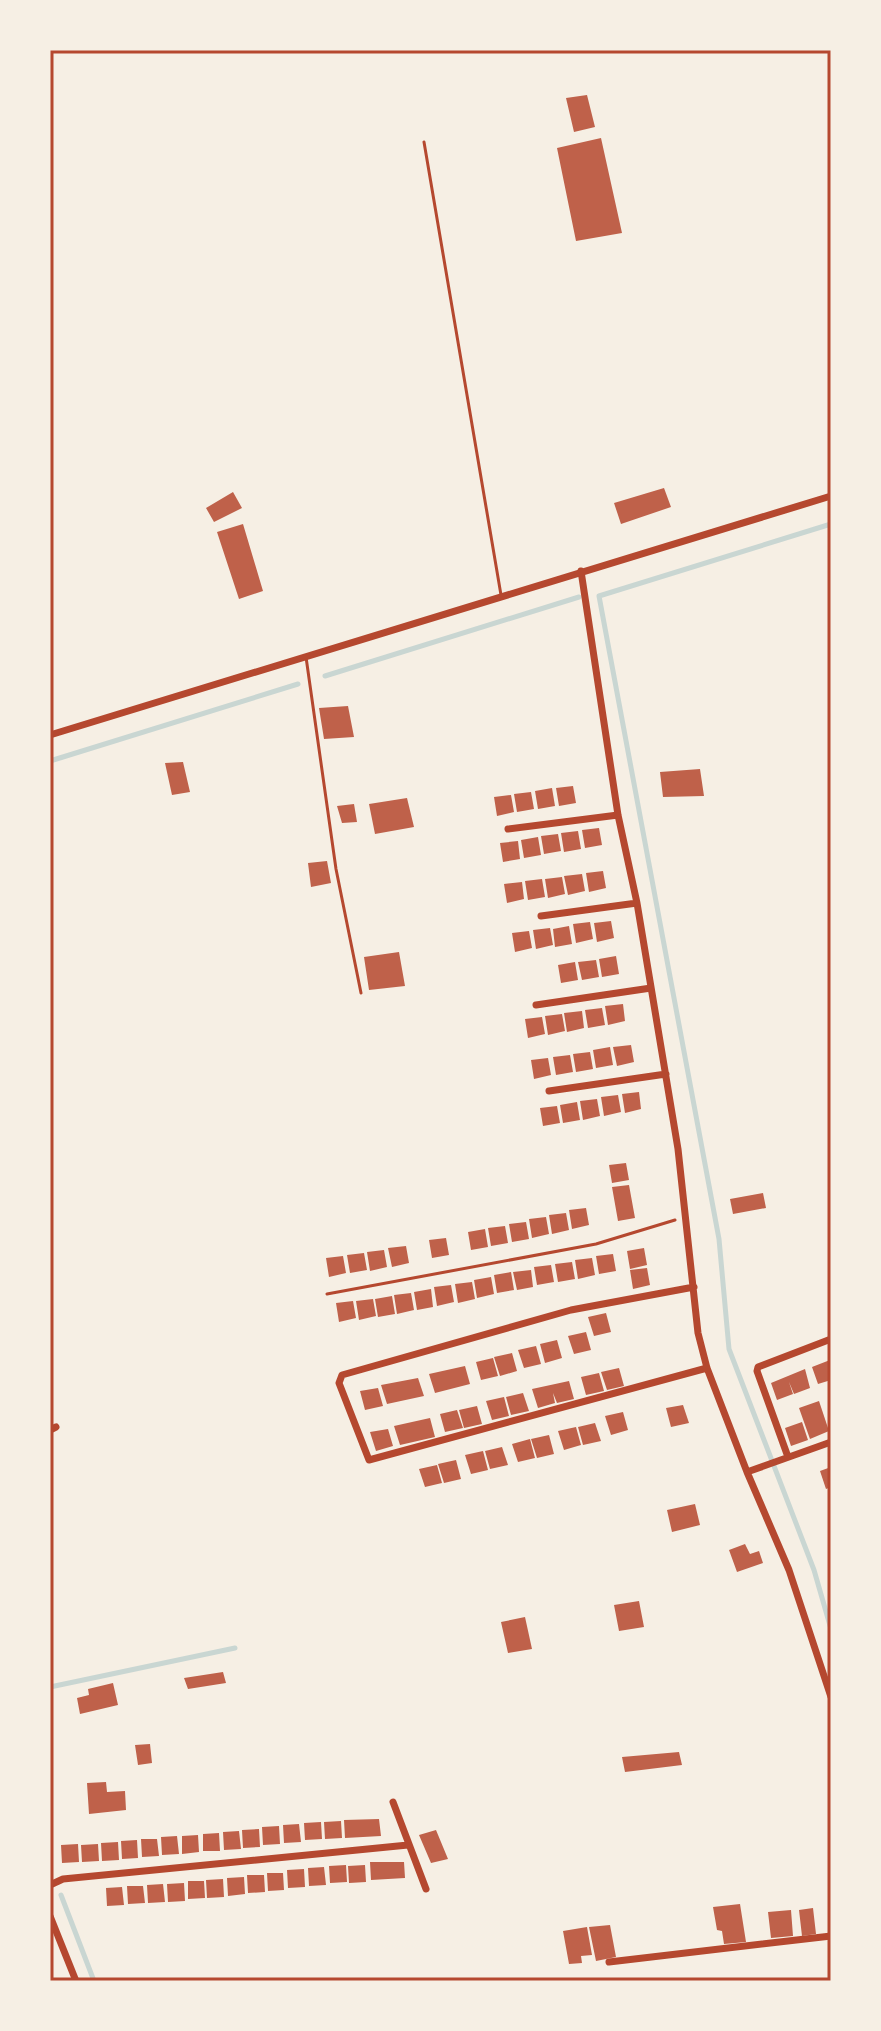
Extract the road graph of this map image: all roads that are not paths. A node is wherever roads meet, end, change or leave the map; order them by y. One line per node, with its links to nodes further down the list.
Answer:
1 (424, 142): 4 (lane)
2 (831, 496): 3 (street)
3 (581, 571): 4 (street); 7 (street)
4 (501, 595): 5 (street)
5 (306, 656): 6 (street); 12 (lane)
6 (50, 735)
7 (618, 815): 8 (street); 9 (street)
8 (508, 829)
9 (637, 903): 10 (street); 11 (street)
10 (541, 916)
11 (651, 988): 13 (street); 14 (street)
12 (361, 993)
13 (536, 1005)
14 (666, 1074): 15 (street); 16 (street)
15 (549, 1091)
16 (694, 1287): 18 (street); 18 (street)
17 (831, 1339): 20 (street)
18 (707, 1368): 21 (street)
19 (831, 1442): 20 (street)
20 (784, 1458): 21 (street)
21 (747, 1472): 22 (street)
22 (831, 1697)
23 (393, 1802): 24 (street)
24 (408, 1845): 25 (street); 26 (street)
25 (50, 1885)
26 (426, 1889)
27 (50, 1916): 30 (street)
28 (831, 1936): 29 (street)
29 (609, 1962)
30 (76, 1981)

